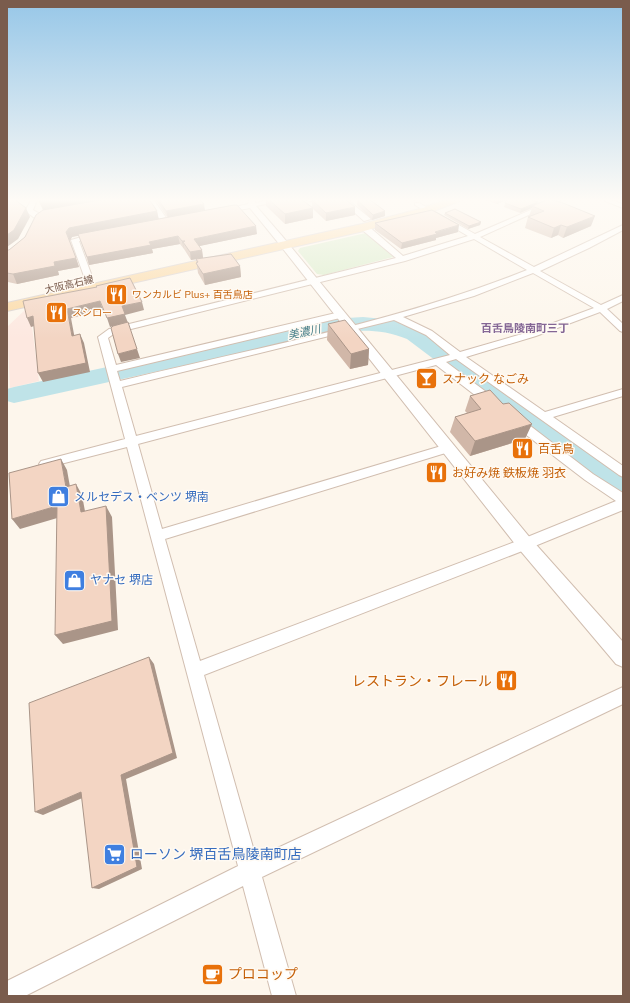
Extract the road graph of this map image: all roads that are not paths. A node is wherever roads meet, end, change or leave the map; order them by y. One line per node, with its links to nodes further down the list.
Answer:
1 (77, 246): 11 (street)
2 (262, 246): 11 (main road, 大阪高石線)
3 (266, 246): 15 (main road, 大阪高石線)
4 (285, 246): 12 (street)
5 (388, 246): 9 (street)
6 (444, 246): 9 (street)
7 (493, 246): 10 (street)
8 (590, 246): 10 (street)
9 (402, 259): 12 (street)
10 (536, 271): 16 (street); 18 (street)
11 (89, 279): 13 (main road, 大阪高石線)
12 (313, 281): 17 (street); 24 (street)
13 (7, 298)
14 (623, 298): 16 (street)
15 (7, 307)
16 (602, 309): 20 (street); 21 (street)
17 (340, 315): 19 (street); 24 (street)
18 (396, 316): 19 (street); 21 (street)
19 (351, 328): 23 (street); 24 (street)
20 (623, 329)
21 (458, 356): 22 (street); 26 (street)
22 (438, 361): 23 (street); 31 (street)
23 (388, 374): 27 (street); 28 (street)
24 (114, 376): 27 (street)
25 (623, 392): 26 (street)
26 (544, 416): 30 (street)
27 (132, 441): 29 (street); 33 (street)
28 (448, 448): 33 (street); 34 (street)
29 (31, 468)
30 (623, 472)
31 (623, 498)
32 (623, 504): 34 (street)
33 (157, 536): 36 (street)
34 (525, 544): 35 (street); 36 (street)
35 (623, 658)
36 (194, 671): 38 (street)
37 (623, 695): 38 (street)
38 (249, 872): 39 (street); 40 (street)
39 (7, 993)
40 (284, 996)

